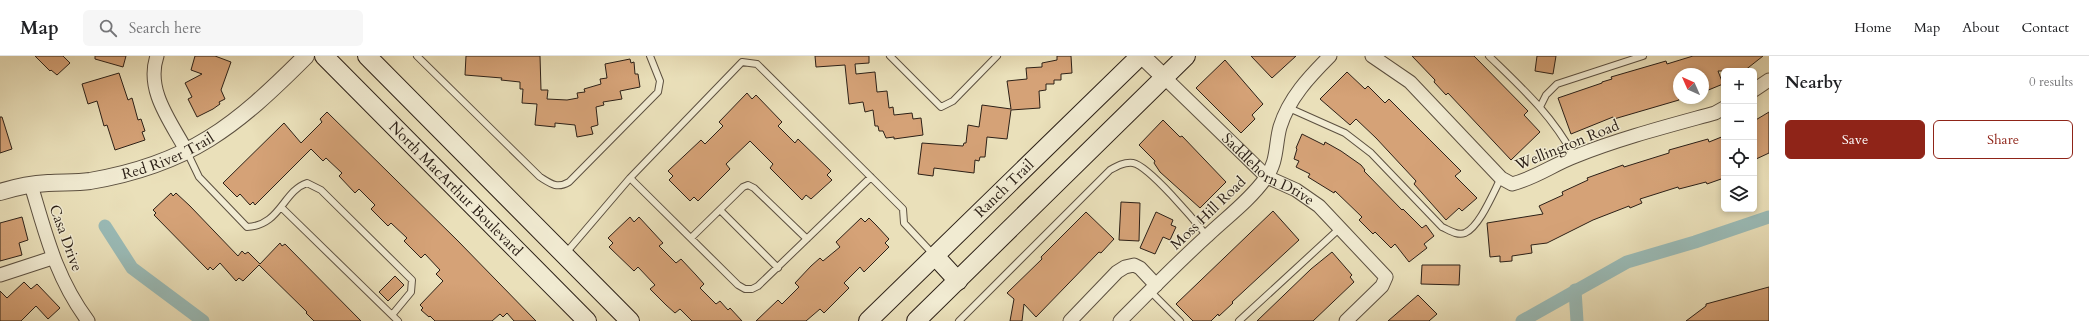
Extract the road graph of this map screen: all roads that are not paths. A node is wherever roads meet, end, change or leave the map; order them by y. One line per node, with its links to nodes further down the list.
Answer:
1 (157, 56): 21 (street)
2 (306, 56): 21 (street, Red River Trail)
3 (324, 56): 45 (main road, North MacArthur Boulevard)
4 (367, 56): 35 (main road, North MacArthur Boulevard)
5 (417, 56): 6 (lane)
6 (650, 56)
7 (890, 56): 8 (lane)
8 (997, 56)
9 (1141, 56): 15 (street, Saddlehorn Drive); 36 (main road, Ranch Trail)
10 (1186, 56): 15 (main road)
11 (1330, 56): 19 (street, Moss Hill Road)
12 (1372, 56): 26 (street, Wellington Road)
13 (1489, 56): 18 (lane)
14 (1643, 56): 18 (lane)
15 (1164, 77): 24 (street, Saddlehorn Drive); 40 (main road)
16 (1769, 80): 17 (street)
17 (1757, 88)
18 (1540, 107): 22 (lane)
19 (1289, 108): 24 (street, Moss Hill Road); 26 (lane)
20 (1721, 110): 22 (street, Wellington Road)
21 (187, 152): 27 (street, Red River Trail); 29 (lane)
22 (1574, 156): 26 (street, Wellington Road)
23 (871, 177): 25 (lane); 34 (lane); 36 (lane)
24 (1267, 177): 31 (street, Saddlehorn Drive); 32 (street, Moss Hill Road)
25 (630, 178): 33 (lane); 35 (lane)
26 (1501, 178)
27 (31, 185): 28 (street, Red River Trail); 37 (street, Casa Drive)
28 (0, 192)
29 (282, 208): 42 (lane); 42 (lane)
30 (720, 210): 33 (lane); 34 (lane); 38 (lane)
31 (1340, 228): 53 (lane); 54 (street, Saddlehorn Drive)
32 (1207, 236): 41 (street, Moss Hill Road); 49 (lane)
33 (691, 238): 38 (lane)
34 (807, 239): 38 (lane)
35 (564, 255): 46 (main road, North MacArthur Boulevard)
36 (935, 256): 40 (main road); 47 (main road, Ranch Trail)
37 (52, 258): 39 (street); 43 (street, Casa Drive)
38 (778, 268)
39 (0, 275)
40 (958, 281): 48 (main road)
41 (1153, 288): 50 (street); 51 (street, Moss Hill Road); 52 (lane)
42 (392, 315): 44 (lane)
43 (88, 321)
44 (398, 321)
45 (587, 321)
46 (630, 321)
47 (868, 321)
48 (916, 321)
49 (959, 321)
50 (1070, 321)
51 (1120, 321)
52 (1180, 321)
53 (1239, 321)
54 (1346, 321)

